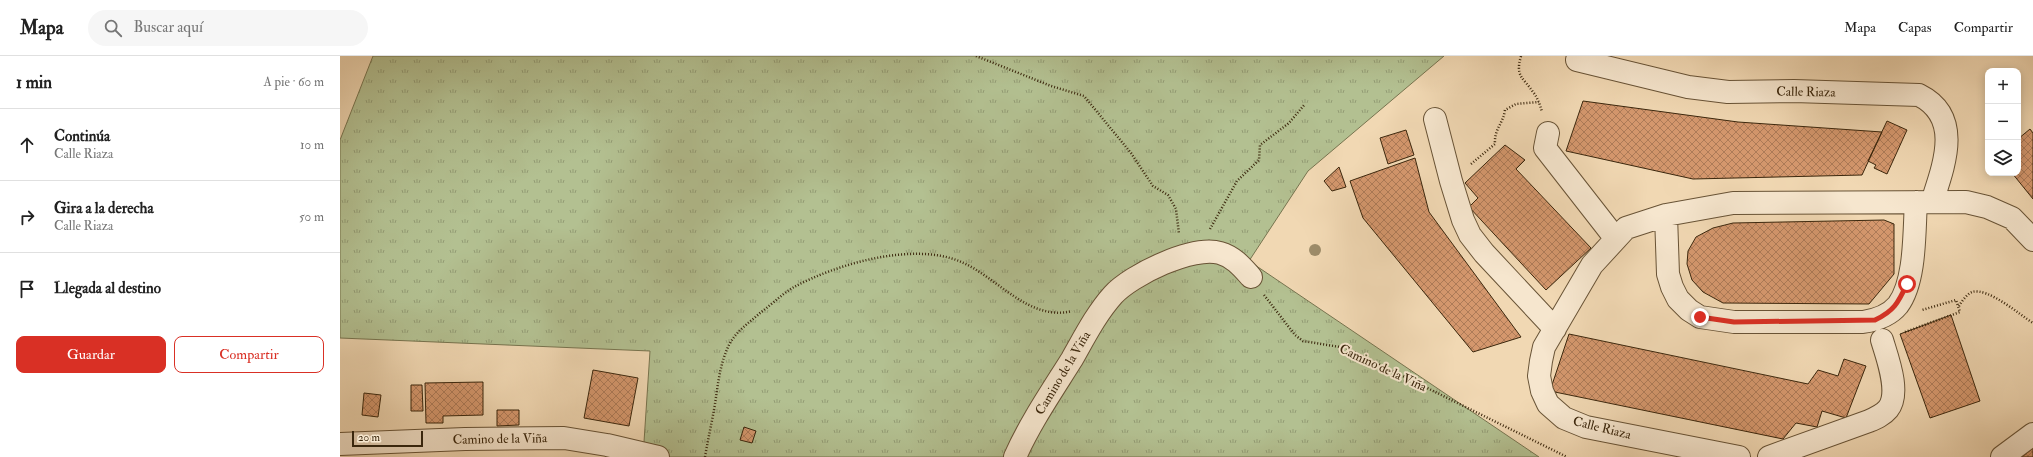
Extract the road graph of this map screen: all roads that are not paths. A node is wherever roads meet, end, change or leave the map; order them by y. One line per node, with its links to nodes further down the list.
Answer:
1 (1576, 60): 4 (street, Calle Riaza)
2 (1435, 119): 9 (street)
3 (1548, 133): 6 (street)
4 (1924, 202): 5 (street, Calle Riaza); 5 (street, Calle Riaza); 7 (street, Calle Riaza)
5 (1666, 215): 6 (street, Calle Riaza)
6 (1616, 239): 9 (street, Calle Riaza)
7 (2033, 240)
8 (1251, 277): 14 (street, Camino de la Viña)
9 (1555, 329): 15 (street, Calle Riaza)
10 (1882, 340): 16 (street)
11 (2033, 434): 17 (street)
12 (340, 444): 13 (street, Camino de la Viña)
13 (658, 457)
14 (1015, 457)
15 (1739, 457)
16 (1769, 457)
17 (2002, 457)

